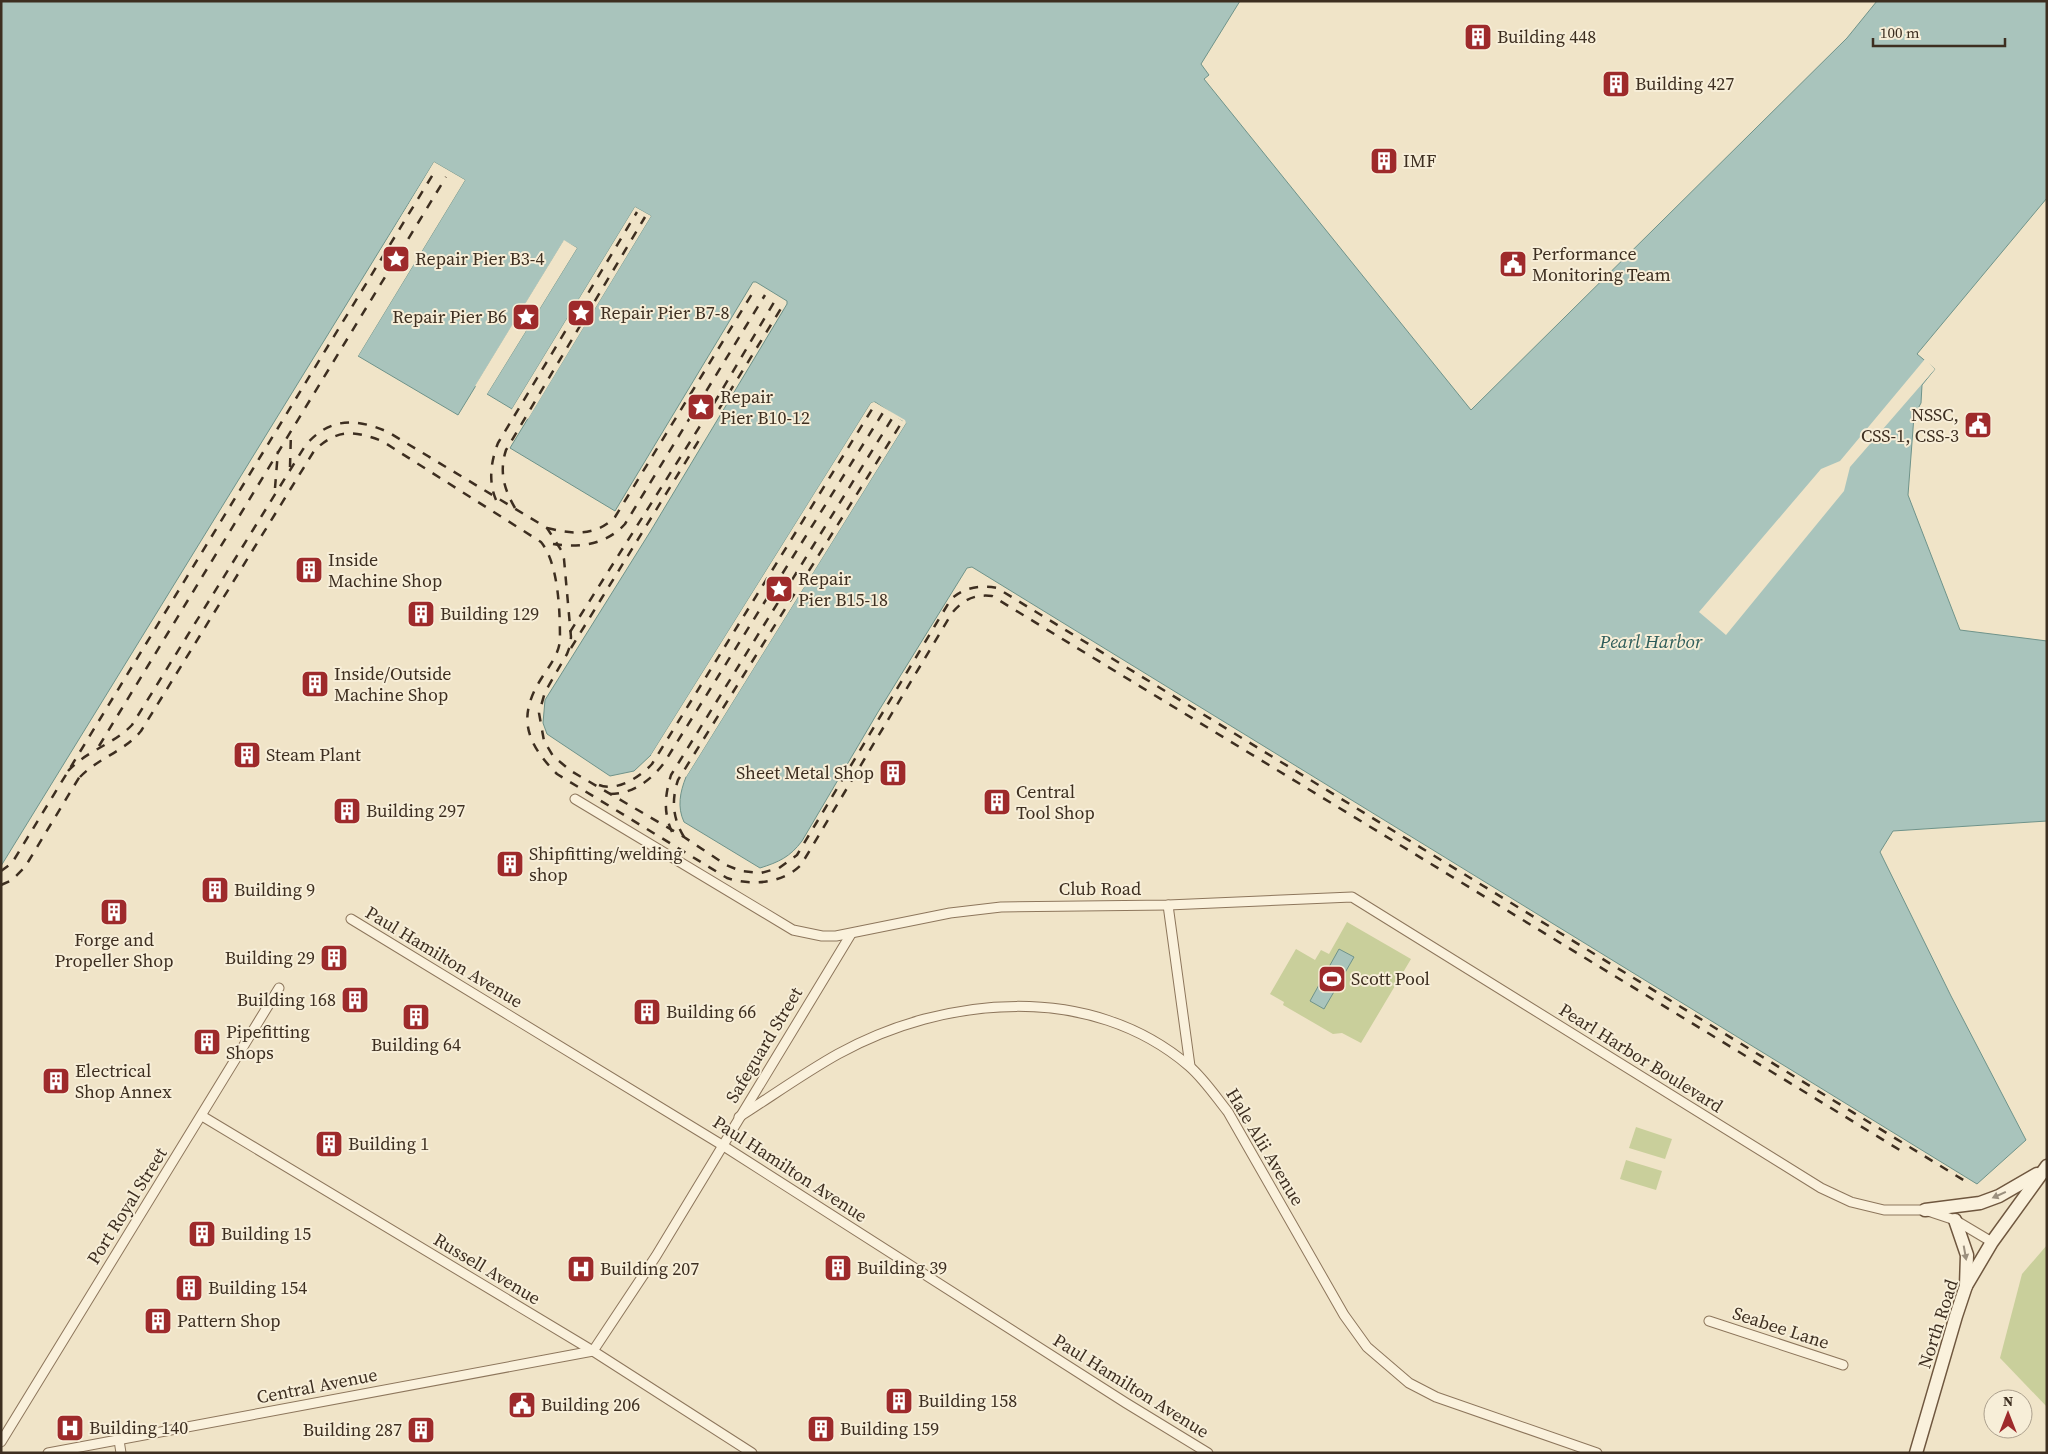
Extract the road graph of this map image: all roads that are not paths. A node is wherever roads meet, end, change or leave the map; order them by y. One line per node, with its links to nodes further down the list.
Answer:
1 (575, 799): 5 (street, Club Road)
2 (1352, 897): 3 (street, Club Road); 12 (street, Pearl Harbor Boulevard)
3 (1168, 905): 5 (street, Club Road); 7 (street)
4 (351, 919): 10 (street, Paul Hamilton Avenue)
5 (851, 934): 9 (street, Safeguard Street)
6 (279, 988): 8 (street, Port Royal Street)
7 (1190, 1066): 9 (street, Hale Alii Avenue); 25 (street, Hale Alii Avenue)
8 (202, 1116): 17 (street, Russell Avenue); 20 (street, Port Royal Street)
9 (739, 1118): 10 (street, Safeguard Street)
10 (722, 1145): 17 (street, Safeguard Street); 24 (street, Paul Hamilton Avenue)
11 (2044, 1169): 12 (street, one-way to 12); 14 (street, North Road)
12 (1925, 1210): 13 (street, Pearl Harbor Boulevard)
13 (1955, 1220): 14 (street, Pearl Harbor Boulevard); 15 (street, one-way to 15)
14 (1992, 1242): 15 (street, North Road)
15 (1966, 1286): 26 (street, North Road)
16 (1709, 1321): 18 (street, Seabee Lane)
17 (593, 1351): 19 (street, Central Avenue); 23 (street, Russell Avenue)
18 (1843, 1365)
19 (119, 1440): 21 (street, Central Avenue); 22 (street)
20 (1, 1442)
21 (48, 1453)
22 (121, 1453)
23 (752, 1453)
24 (1208, 1453)
25 (1598, 1453)
26 (1916, 1453)

